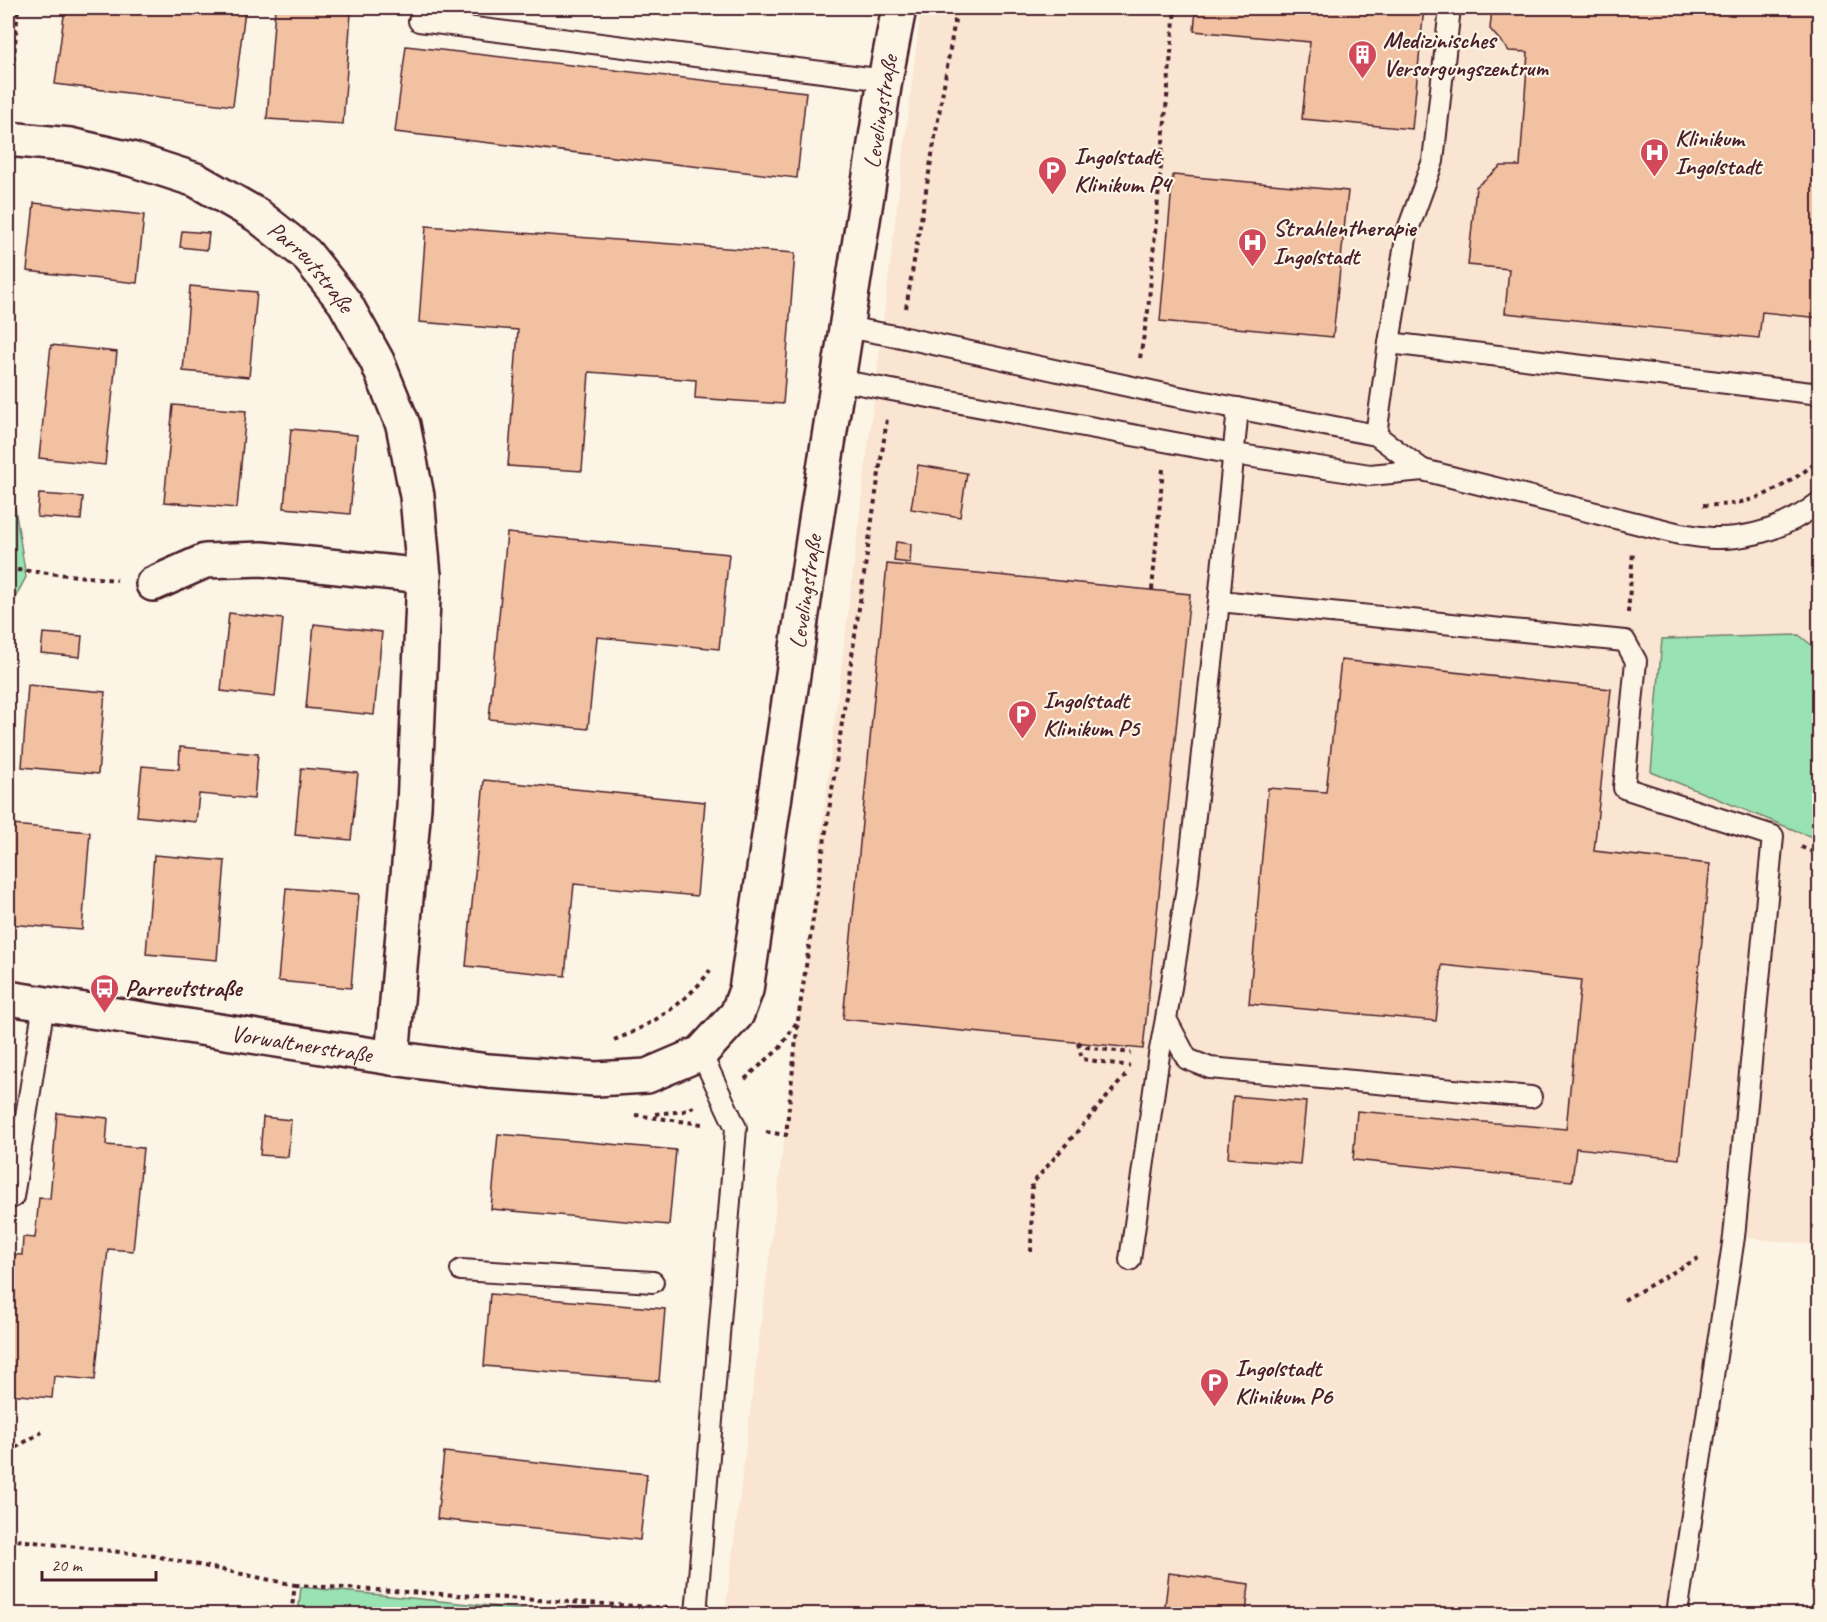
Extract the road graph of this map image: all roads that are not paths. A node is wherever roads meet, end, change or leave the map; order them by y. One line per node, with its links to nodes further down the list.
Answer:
1 (899, 8): 4 (street, Levelingstraße)
2 (1450, 8): 7 (lane)
3 (419, 21): 4 (lane)
4 (885, 80): 6 (street, Levelingstraße)
5 (8, 139): 15 (street, Parreutstraße)
6 (846, 327): 8 (street, Levelingstraße); 10 (lane)
7 (1389, 343): 9 (lane); 11 (lane)
8 (838, 380): 12 (lane); 21 (street, Levelingstraße)
9 (1820, 394)
10 (1238, 408): 11 (lane); 12 (lane)
11 (1376, 435): 13 (lane)
12 (1233, 454): 13 (lane); 17 (lane)
13 (1423, 471): 14 (lane)
14 (1820, 502)
15 (424, 576): 16 (street); 22 (street, Parreutstraße)
16 (153, 584)
17 (1220, 601): 20 (lane); 32 (lane)
18 (8, 998): 19 (street, Vorwaltnerstraße)
19 (44, 1004): 22 (street, Vorwaltnerstraße); 27 (lane)
20 (1166, 1019): 23 (lane); 24 (lane)
21 (701, 1053): 25 (street, Levelingstraße); 31 (lane)
22 (392, 1058): 25 (street, Vorwaltnerstraße)
23 (1187, 1059): 24 (lane); 26 (lane)
24 (1158, 1068): 28 (lane)
25 (596, 1080)
26 (1531, 1097)
27 (13, 1197)
28 (1130, 1260)
29 (461, 1270): 30 (lane)
30 (653, 1282)
31 (696, 1612)
32 (1677, 1614)

